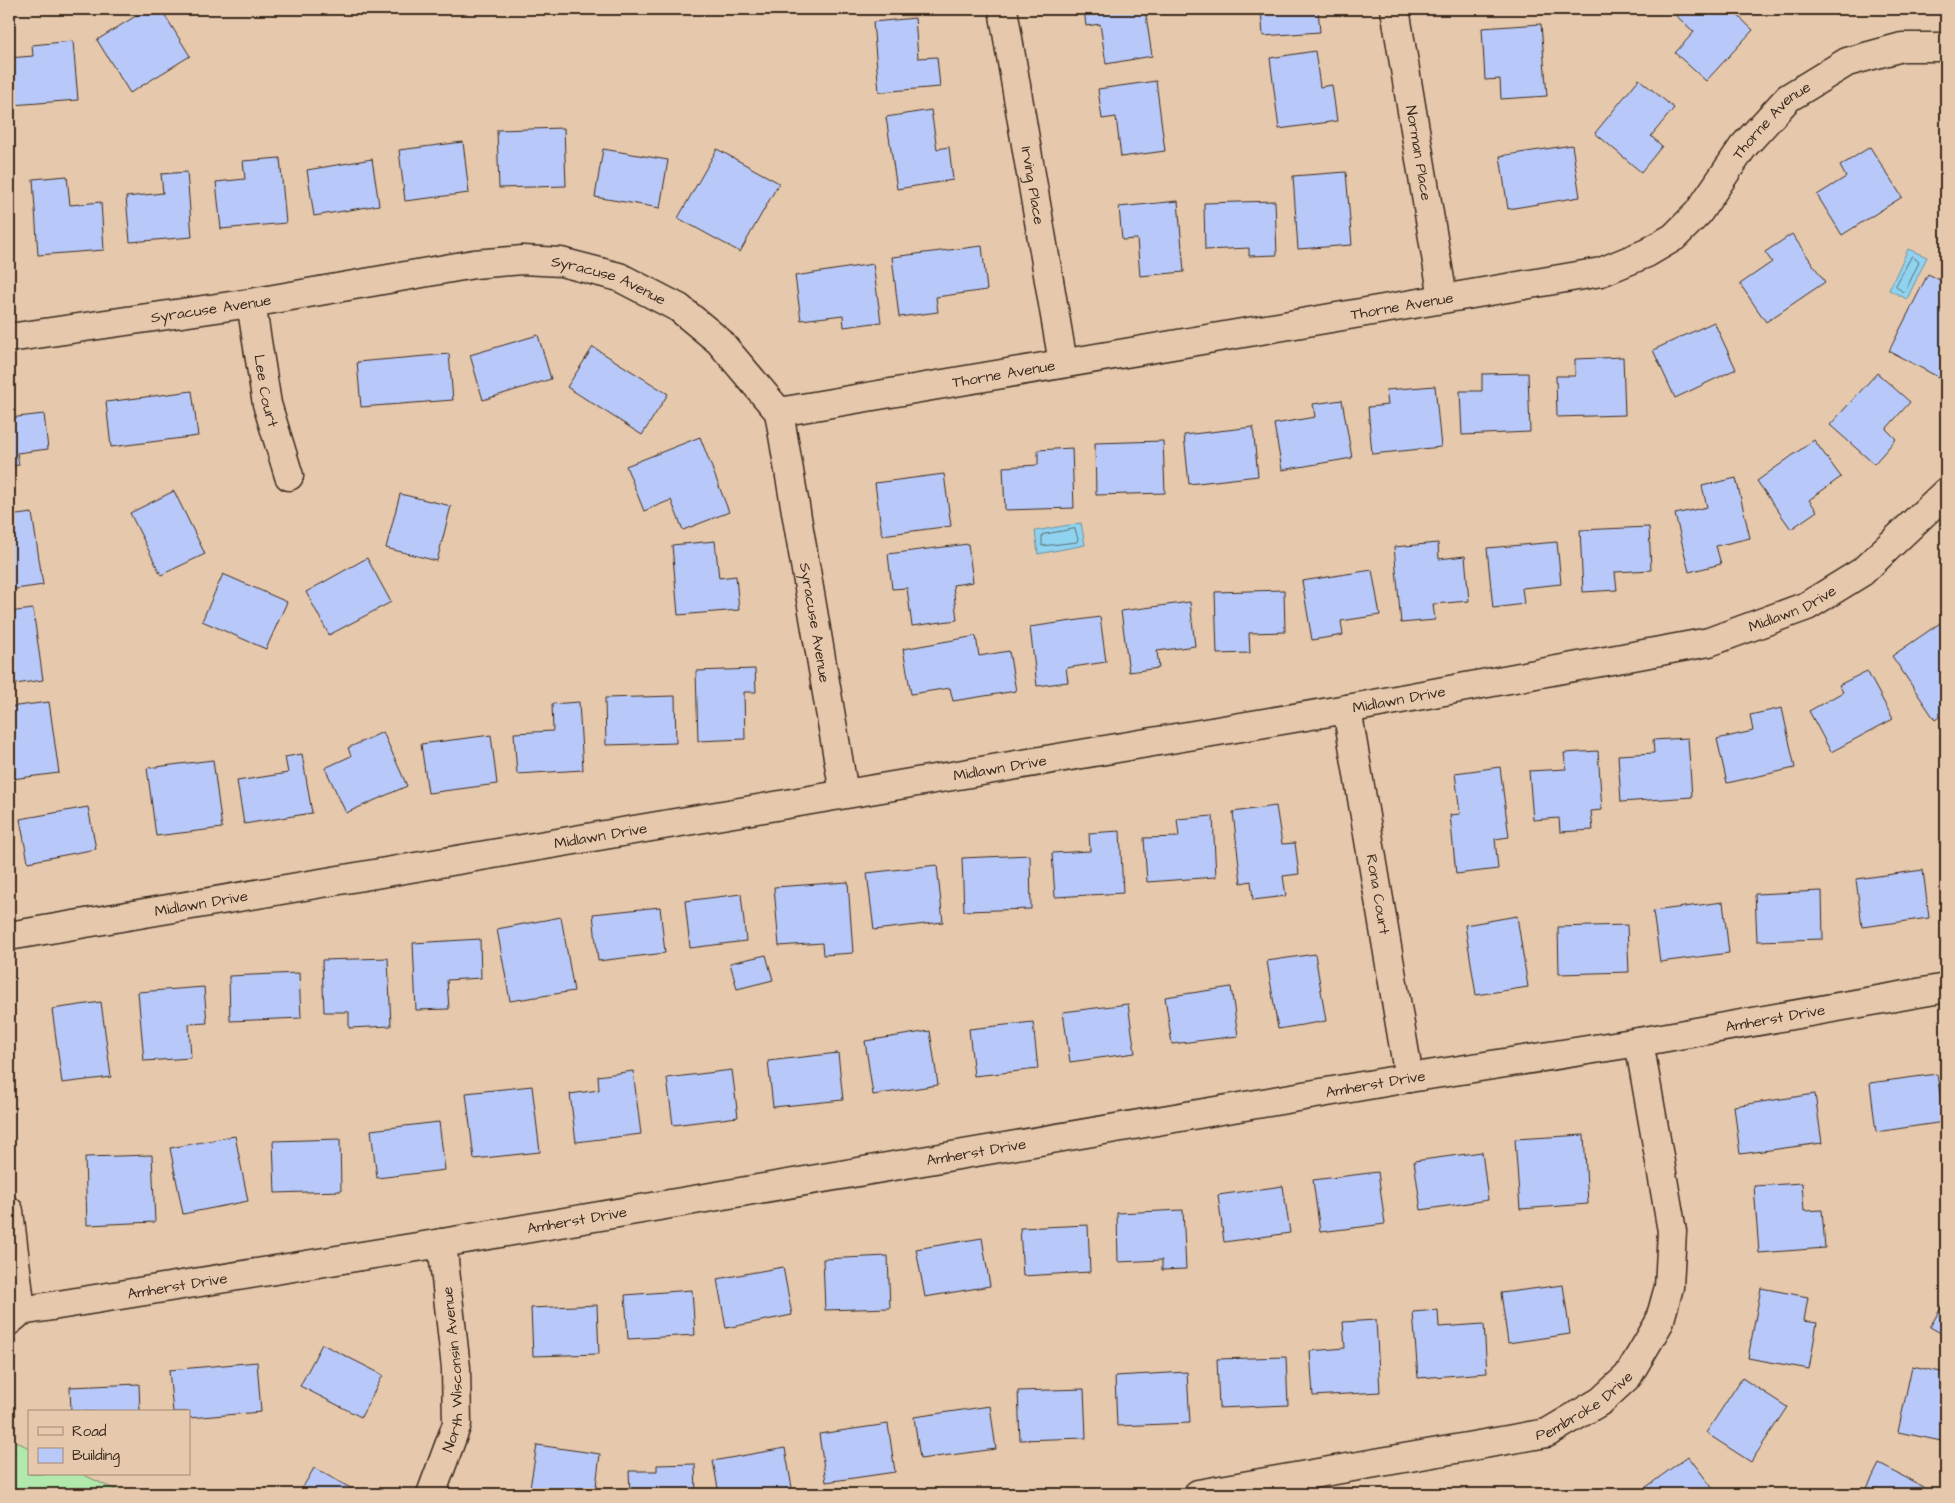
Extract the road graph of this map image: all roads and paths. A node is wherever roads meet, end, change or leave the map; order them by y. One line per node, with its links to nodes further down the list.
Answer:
1 (1003, 9): 7 (street, Irving Place)
2 (1395, 9): 4 (street, Norman Place)
3 (1946, 47): 4 (street, Thorne Avenue)
4 (1444, 298): 7 (street, Thorne Avenue)
5 (251, 303): 6 (street, Syracuse Avenue); 8 (street, Syracuse Avenue); 9 (street, Lee Court)
6 (9, 338)
7 (1062, 362): 8 (street, Thorne Avenue)
8 (779, 412): 12 (street, Syracuse Avenue)
9 (289, 476)
10 (1946, 492): 11 (street, Midlawn Drive)
11 (1347, 709): 12 (street, Midlawn Drive); 16 (street, Rona Court)
12 (844, 793): 13 (street, Midlawn Drive)
13 (9, 936)
14 (1946, 988): 15 (street, Amherst Drive)
15 (1639, 1042): 16 (street, Amherst Drive); 21 (street, Pembroke Drive)
16 (1408, 1078): 18 (street, Amherst Drive)
17 (9, 1211): 19 (street)
18 (442, 1243): 19 (street, Amherst Drive); 20 (street, North Wisconsin Avenue)
19 (15, 1316)
20 (431, 1494)
21 (1198, 1494)

